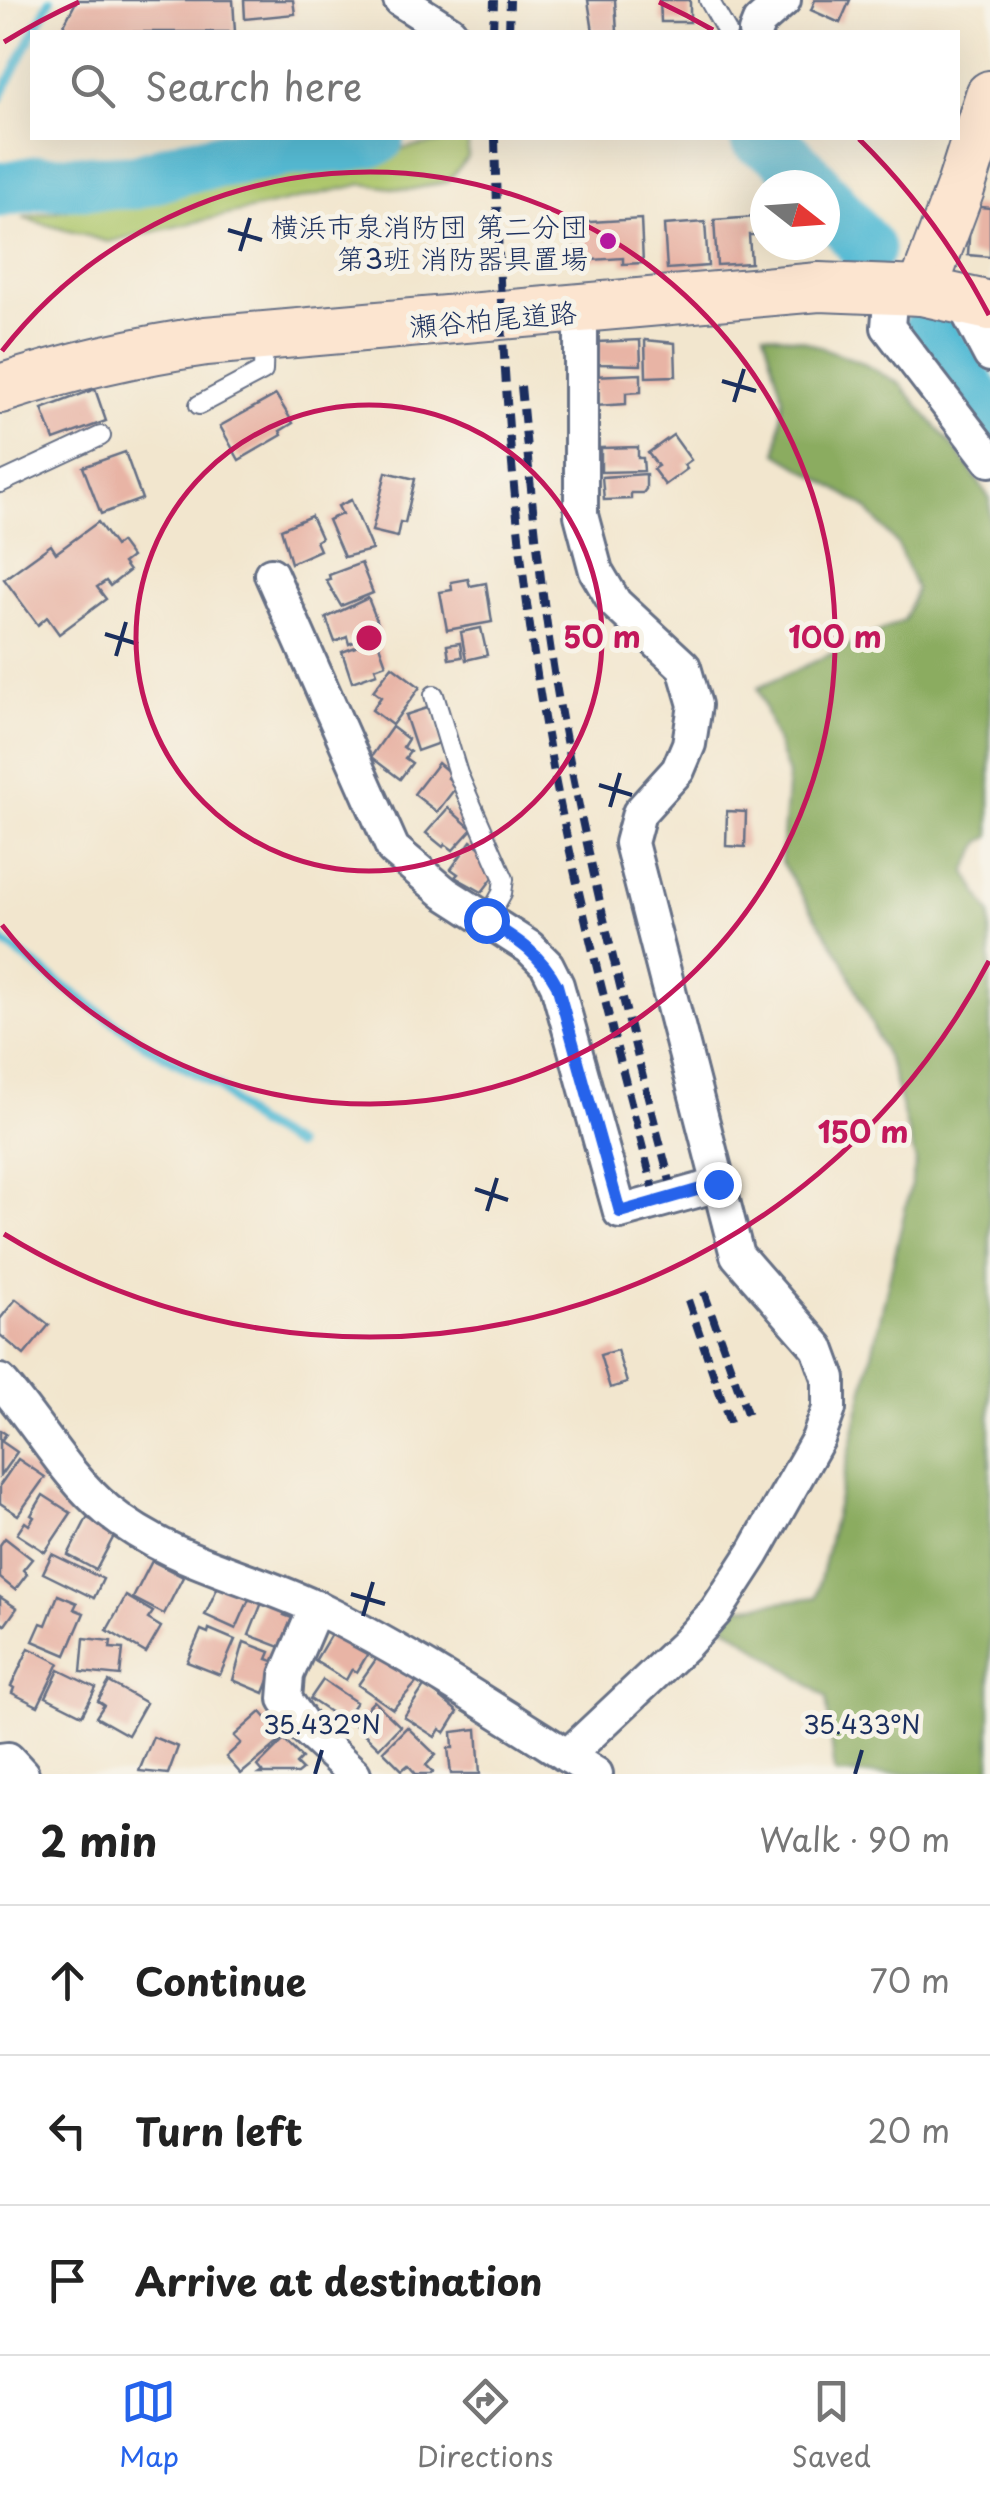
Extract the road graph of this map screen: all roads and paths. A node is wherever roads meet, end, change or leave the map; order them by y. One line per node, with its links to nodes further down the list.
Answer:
1 (400, 0): 4 (street)
2 (710, 0): 5 (lane)
3 (784, 0): 6 (street)
4 (447, 30)
5 (725, 30)
6 (756, 30)
7 (990, 95): 8 (main road)
8 (941, 297): 9 (main road, 瀬谷柏尾道路); 11 (street); 15 (street)
9 (580, 310): 10 (main road, 瀬谷柏尾道路); 20 (street)
10 (264, 336): 12 (main road, 瀬谷柏尾道路); 13 (lane)
11 (990, 354)
12 (0, 388)
13 (200, 405)
14 (101, 436): 16 (lane)
15 (990, 460)
16 (0, 483)
17 (271, 574): 19 (street)
18 (434, 695): 19 (lane)
19 (486, 920): 20 (street)
20 (718, 1184): 23 (street)
21 (0, 1381): 22 (street)
22 (316, 1608): 23 (street); 26 (street)
23 (567, 1756): 27 (street)
24 (0, 1760): 25 (street)
25 (22, 1774)
26 (354, 1774)
27 (596, 1774)

